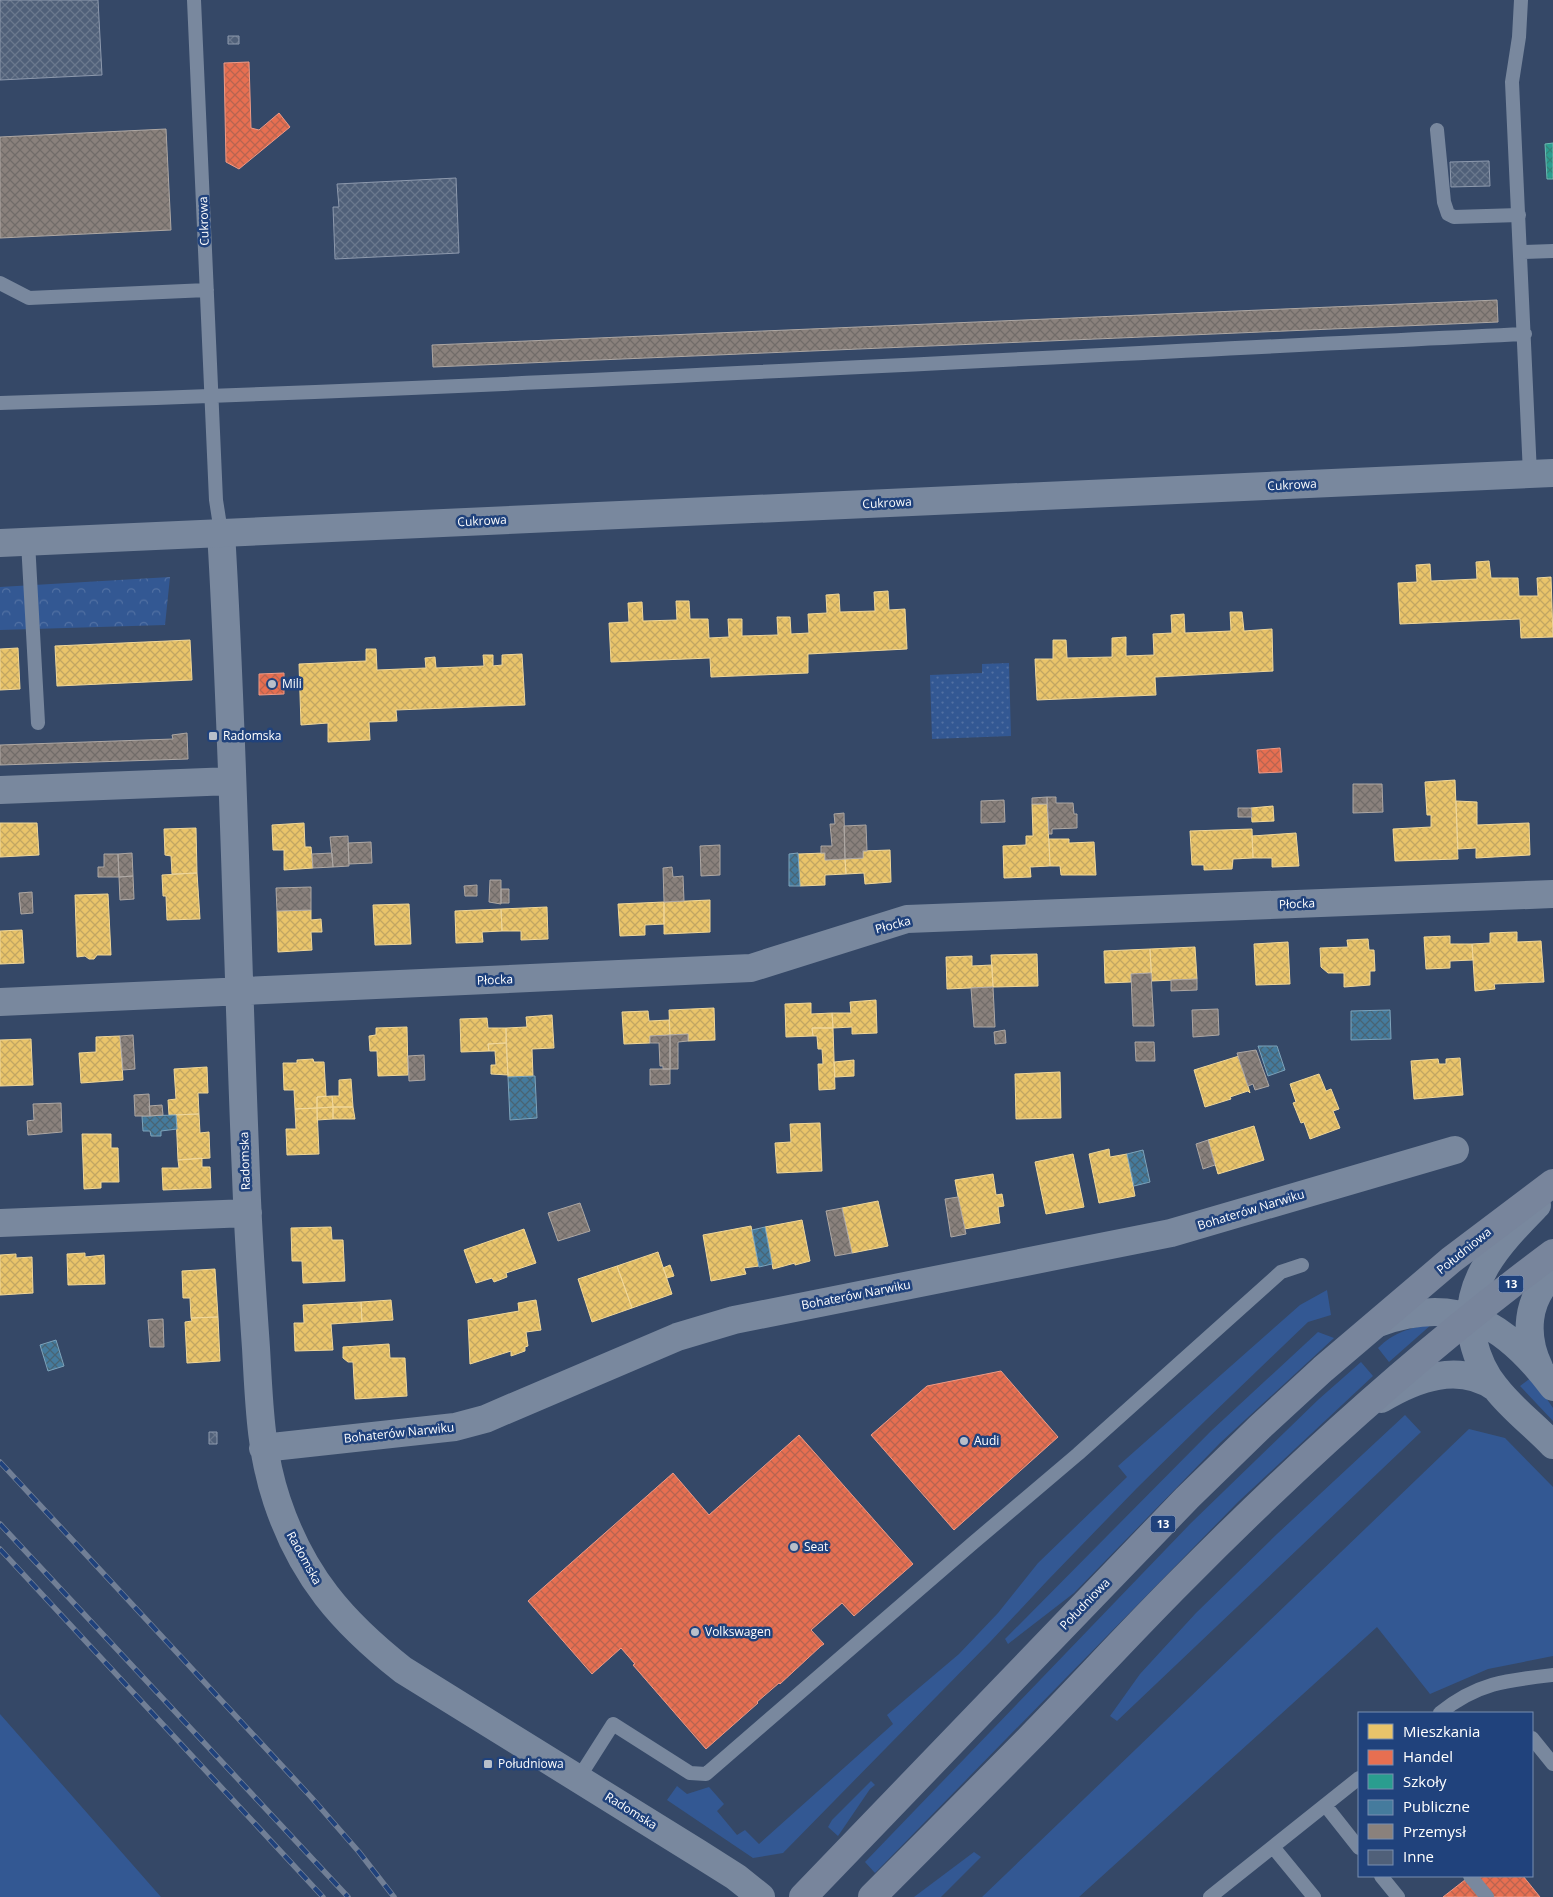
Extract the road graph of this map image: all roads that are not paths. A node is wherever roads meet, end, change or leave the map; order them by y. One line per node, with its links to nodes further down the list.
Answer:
1 (194, 0): 8 (lane, Cukrowa)
2 (1521, 0): 4 (lane)
3 (1437, 130): 4 (lane)
4 (1519, 216): 6 (lane)
5 (1553, 251): 6 (lane)
6 (1520, 252): 9 (lane)
7 (0, 283): 8 (lane)
8 (207, 290): 10 (lane, Cukrowa)
9 (1525, 334): 10 (lane); 12 (lane)
10 (212, 396): 11 (lane); 13 (lane, Cukrowa)
11 (0, 402)
12 (1542, 473): 13 (street, Cukrowa)
13 (221, 532): 14 (street, Cukrowa); 17 (street, Radomska)
14 (28, 542): 15 (street, Cukrowa); 16 (lane)
15 (0, 543)
16 (38, 723)
17 (232, 781): 18 (street); 20 (street, Radomska)
18 (0, 790)
19 (1553, 894): 20 (street, Płocka)
20 (238, 991): 21 (street); 24 (street, Radomska)
21 (0, 1002)
22 (1455, 1150): 35 (street, Bohaterów Narwiku)
23 (1553, 1185): 29 (street, Południowa); 30 (main road, Południowa / 13)
24 (248, 1213): 25 (street); 35 (street, Radomska)
25 (0, 1222)
26 (1553, 1253): 29 (main road, Południowa / 13)
27 (1302, 1265): 40 (lane)
28 (1553, 1275): 31 (street, Południowa)
29 (1470, 1317): 30 (street, Południowa); 31 (street, Południowa); 32 (street, Południowa); 33 (main road, Południowa / 13)
30 (1378, 1323): 49 (main road, Południowa / 13)
31 (1549, 1382)
32 (1496, 1388): 33 (street, Południowa); 34 (street, Południowa)
33 (1353, 1418): 50 (main road, Południowa / 13)
34 (1553, 1445)
35 (263, 1448): 40 (street, Radomska)
36 (1553, 1675): 37 (lane)
37 (1441, 1712)
38 (1533, 1739): 39 (lane)
39 (1553, 1764)
40 (578, 1779): 48 (street, Radomska)
41 (1358, 1779): 42 (lane)
42 (1325, 1805): 43 (lane); 44 (lane)
43 (1273, 1847): 47 (lane); 52 (lane)
44 (1358, 1847)
45 (1382, 1877): 53 (lane)
46 (1471, 1877): 54 (lane)
47 (1226, 1892): 51 (lane)
48 (761, 1897)
49 (803, 1897)
50 (872, 1897)
51 (1210, 1897)
52 (1314, 1897)
53 (1398, 1897)
54 (1487, 1897)

